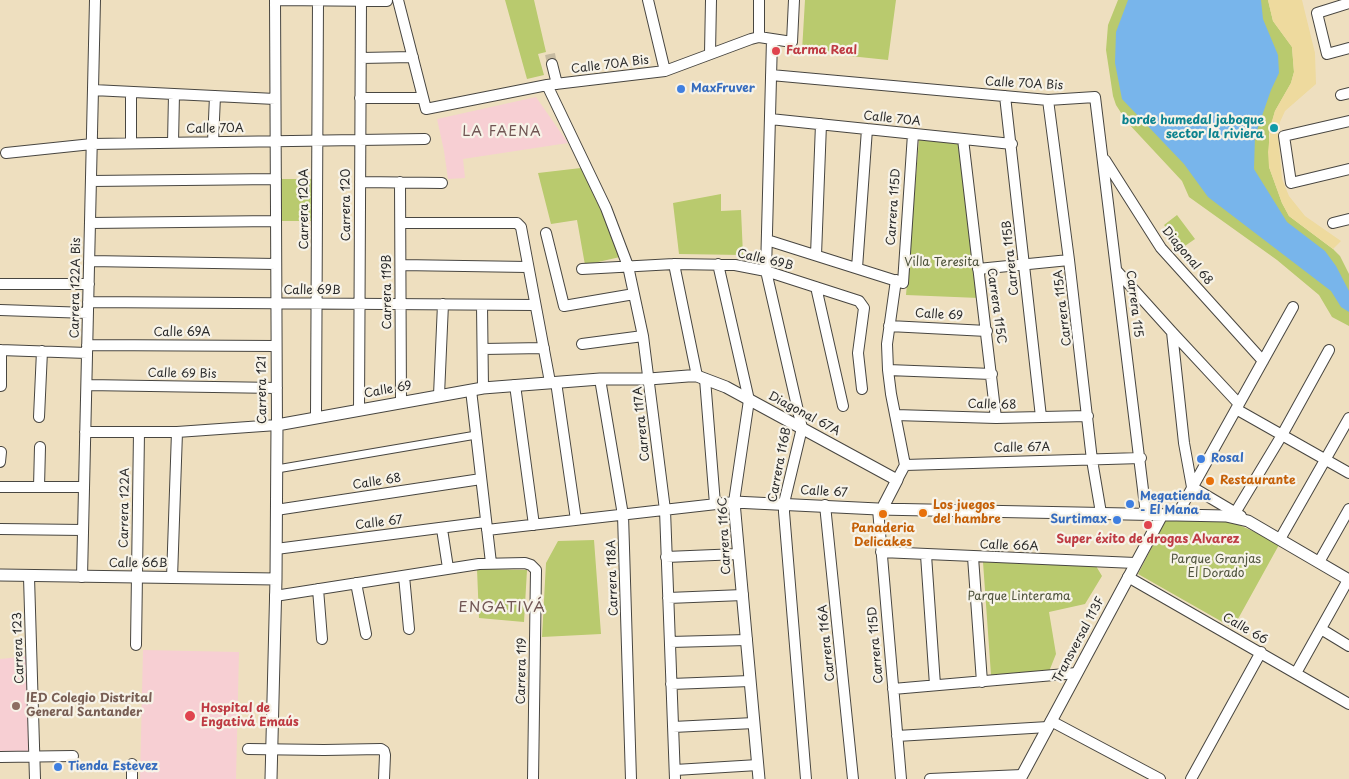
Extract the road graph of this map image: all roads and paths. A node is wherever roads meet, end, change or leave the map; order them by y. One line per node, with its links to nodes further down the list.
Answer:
1 (96, 0): 22 (street, Carrera 122A Bis)
2 (275, 0): 3 (street); 30 (street, Carrera 121)
3 (318, 0): 9 (street); 39 (street, Carrera 120A)
4 (398, 0): 16 (street)
5 (648, 0): 19 (street)
6 (710, 0): 15 (street)
7 (759, 0): 12 (street)
8 (794, 0): 13 (street, Calle 70A Bis)
9 (361, 1): 10 (street); 17 (street, Carrera 120)
10 (387, 1)
11 (1349, 3): 14 (street)
12 (759, 37): 13 (street, Calle 70A Bis); 15 (street, Calle 70A Bis)
13 (772, 39): 20 (street, Carrera 116B)
14 (1349, 48)
15 (710, 53): 19 (street, Calle 70A Bis)
16 (412, 57): 17 (street); 29 (street)
17 (361, 58): 28 (street, Carrera 120)
18 (552, 64): 21 (street, Carrera 117A)
19 (665, 71): 21 (street, Calle 70A Bis)
20 (771, 75): 26 (street, Calle 70A Bis); 32 (street, Carrera 116B)
21 (552, 85): 29 (street, Calle 70A Bis); 70 (street, Carrera 117A)
22 (93, 90): 23 (street); 45 (street, Carrera 122A Bis)
23 (131, 92): 24 (street); 44 (street)
24 (174, 94): 25 (street); 42 (street)
25 (216, 96): 30 (street); 43 (street)
26 (1006, 96): 31 (street, Calle 70A Bis); 46 (street, Carrera 115B)
27 (1095, 97): 31 (street, Calle 70A Bis); 48 (street, Carrera 115)
28 (360, 98): 29 (street); 40 (street, Carrera 120)
29 (423, 98)
30 (275, 99): 41 (street, Carrera 121)
31 (1048, 100): 63 (street, Carrera 115A)
32 (770, 119): 34 (street, Calle 70A); 61 (street, Carrera 116B)
33 (1349, 122): 49 (street)
34 (821, 124): 35 (street, Calle 70A); 62 (street)
35 (867, 129): 36 (street, Calle 70A); 72 (street)
36 (913, 134): 38 (street, Calle 70A); 77 (street, Carrera 115D)
37 (425, 139): 40 (street, Calle 70A)
38 (963, 139): 46 (street, Calle 70A); 74 (street, Carrera 115C)
39 (318, 140): 40 (street, Calle 70A); 41 (street, Calle 70A); 83 (street, Carrera 120A)
40 (360, 140): 52 (street, Carrera 120)
41 (276, 141): 43 (street, Calle 70A); 50 (street, Carrera 121)
42 (173, 142): 43 (street, Calle 70A); 44 (street, Calle 70A)
43 (213, 142)
44 (131, 143): 45 (street, Calle 70A)
45 (92, 144): 47 (street, Calle 70A); 51 (street, Carrera 122A Bis)
46 (1012, 144): 68 (street, Carrera 115B)
47 (6, 154)
48 (1103, 157): 76 (street, Carrera 115); 104 (street, Diagonal 68)
49 (1349, 169)
50 (276, 179): 51 (street); 56 (street, Carrera 121)
51 (91, 181): 57 (street, Carrera 122A Bis)
52 (360, 182): 53 (street); 84 (street, Carrera 120)
53 (400, 182): 54 (street); 58 (street, Carrera 119B)
54 (442, 183)
55 (1349, 219): 59 (street)
56 (276, 221): 57 (street); 65 (street, Carrera 121)
57 (90, 223): 64 (street, Carrera 122A Bis)
58 (401, 223): 69 (street, Carrera 119B); 71 (street)
59 (1333, 223)
60 (546, 233): 81 (street)
61 (767, 240): 62 (street); 75 (street, Carrera 116B)
62 (816, 255): 72 (street)
63 (1069, 260): 68 (street); 125 (street, Carrera 115A)
64 (89, 261): 65 (street); 79 (street, Carrera 122A Bis)
65 (276, 264): 82 (street, Carrera 121)
66 (674, 264): 67 (street, Calle 69B); 70 (street, Calle 69B); 108 (street)
67 (718, 264): 75 (street, Calle 69B); 119 (street, Carrera 116C)
68 (1024, 264): 74 (street); 127 (street, Carrera 115B)
69 (401, 265): 71 (street); 85 (street, Carrera 119B)
70 (628, 266): 73 (street, Calle 69B); 81 (street, Carrera 117A)
71 (527, 267): 88 (street)
72 (857, 268): 77 (street)
73 (582, 269)
74 (978, 269): 93 (street, Carrera 115C)
75 (766, 271): 80 (street, Calle 69B); 132 (street, Carrera 116B)
76 (1117, 271): 94 (street); 140 (street, Carrera 115)
77 (899, 281): 92 (street, Carrera 115D)
78 (0, 284): 79 (street)
79 (89, 284): 89 (street, Carrera 122A Bis)
80 (816, 287): 116 (street, Calle 69B); 121 (street)
81 (634, 294): 95 (street, Carrera 117A)
82 (276, 304): 83 (street, Calle 69B); 89 (street, Calle 69B); 97 (street, Carrera 121)
83 (317, 304): 84 (street, Calle 69B); 128 (street, Carrera 120A)
84 (359, 304): 85 (street, Calle 69B); 123 (street, Carrera 120)
85 (401, 304): 86 (street, Calle 69B); 120 (street, Carrera 119B)
86 (443, 304): 87 (street, Calle 69B); 118 (street)
87 (482, 305): 88 (street, Calle 69B); 100 (street)
88 (535, 305): 98 (street)
89 (88, 307): 91 (street, Calle 69B); 99 (street, Carrera 122A Bis)
90 (1294, 307): 104 (street)
91 (0, 310)
92 (889, 326): 93 (street, Calle 69); 105 (street, Carrera 115D)
93 (987, 331): 106 (street, Carrera 115C)
94 (1172, 332): 122 (street); 152 (street)
95 (643, 336): 96 (street); 109 (street, Carrera 117A)
96 (582, 344)
97 (276, 346): 99 (street, Calle 69A); 114 (street, Carrera 121)
98 (544, 348): 100 (street); 110 (street)
99 (87, 349): 103 (street, Calle 69A); 111 (street, Carrera 122A Bis)
100 (483, 349): 115 (street)
101 (1, 350): 103 (street, Calle 69A); 113 (street)
102 (1329, 350): 137 (street)
103 (42, 351): 126 (street)
104 (1263, 361): 122 (street)
105 (888, 370): 106 (street); 124 (street, Carrera 115D)
106 (992, 374): 129 (street, Carrera 115C)
107 (600, 378): 109 (street, Calle 69); 110 (street, Calle 69); 165 (street, Carrera 118A)
108 (701, 378): 109 (street, Calle 69); 119 (street, Diagonal 67A); 155 (street)
109 (649, 379): 159 (street, Carrera 117A)
110 (553, 382): 112 (street, Calle 69); 167 (street)
111 (86, 385): 114 (street, Calle 69 Bis); 133 (street, Carrera 122A Bis)
112 (515, 385): 115 (street, Calle 69); 169 (street)
113 (1, 386)
114 (277, 388): 131 (street, Carrera 121)
115 (483, 388): 117 (street, Calle 69)
116 (862, 389)
117 (471, 390): 118 (street, Calle 69); 136 (street)
118 (439, 395): 120 (street, Calle 69)
119 (749, 400): 132 (street, Diagonal 67A); 153 (street, Carrera 116C)
120 (401, 402): 123 (street, Calle 69)
121 (843, 406)
122 (1238, 406): 137 (street); 152 (street)
123 (359, 410): 128 (street, Calle 69)
124 (896, 415): 129 (street, Calle 68); 144 (street, Carrera 115D)
125 (1088, 416): 127 (street, Calle 68); 141 (street, Carrera 115A)
126 (39, 417)
127 (1041, 417): 129 (street, Calle 68)
128 (316, 418): 131 (street, Calle 69)
129 (996, 418)
130 (1349, 418): 142 (street)
131 (277, 425): 135 (street, Calle 69); 145 (street, Carrera 121)
132 (802, 428): 148 (street, Diagonal 67A); 154 (street, Carrera 116B)
133 (85, 432): 134 (street, Calle 69); 151 (street, Carrera 122A Bis)
134 (139, 432): 135 (street, Calle 69); 190 (street, Carrera 122A)
135 (177, 432): 191 (street)
136 (476, 436): 145 (street); 147 (street)
137 (1282, 436): 142 (street); 161 (street)
138 (40, 447): 150 (street)
139 (1, 452): 143 (street)
140 (1141, 458): 141 (street, Calle 67A); 163 (street, Carrera 115)
141 (1092, 460): 144 (street, Calle 67A); 162 (street, Carrera 115A)
142 (1325, 460): 146 (street); 174 (street)
143 (0, 462)
144 (905, 465): 148 (street)
145 (276, 469): 158 (street, Carrera 121)
146 (1349, 473)
147 (481, 479): 158 (street, Calle 68); 170 (street)
148 (897, 480): 157 (street)
149 (0, 487): 150 (street)
150 (39, 487): 151 (street)
151 (84, 487): 173 (street, Carrera 122A Bis)
152 (1192, 487): 161 (street); 166 (street)
153 (734, 502): 154 (street, Calle 67); 155 (street, Calle 67); 177 (street, Carrera 116C)
154 (784, 503): 156 (street, Calle 67); 236 (street, Carrera 116B)
155 (715, 504): 159 (street, Calle 67)
156 (826, 505): 157 (street, Calle 67); 237 (street, Carrera 116A)
157 (880, 509): 162 (street, Calle 67); 176 (street, Carrera 115D)
158 (276, 510): 175 (street, Carrera 121)
159 (665, 510): 165 (street, Calle 67); 179 (street, Carrera 117A)
160 (1349, 510): 181 (street)
161 (1235, 513): 168 (street)
162 (1101, 514): 163 (street, Calle 67)
163 (1146, 514): 164 (street, Calle 67)
164 (1162, 514): 166 (street); 183 (street, Transversal 113F)
165 (623, 515): 167 (street, Calle 67); 234 (street, Carrera 118A)
166 (1177, 515): 168 (street)
167 (576, 520): 169 (street, Calle 67)
168 (1248, 521): 174 (street)
169 (534, 525): 170 (street, Calle 67)
170 (487, 526): 172 (street, Calle 67); 182 (street)
171 (0, 529): 173 (street)
172 (442, 529): 175 (street, Calle 67); 184 (street)
173 (83, 530): 188 (street, Carrera 122A Bis)
174 (1280, 539): 181 (street)
175 (276, 549): 192 (street, Carrera 121)
176 (882, 552): 178 (street, Calle 66A); 214 (street, Carrera 115D)
177 (739, 554): 179 (street); 196 (street, Carrera 116C)
178 (926, 555): 180 (street, Calle 66A); 213 (street)
179 (666, 557): 198 (street, Carrera 117A)
180 (973, 557): 183 (street, Calle 66A); 211 (street)
181 (1318, 562): 193 (street)
182 (491, 563): 184 (street); 233 (street, Carrera 119)
183 (1135, 564): 189 (street, Transversal 113F)
184 (448, 568): 186 (street)
185 (0, 575): 187 (street, Calle 66B)
186 (404, 576): 194 (street); 199 (street)
187 (29, 577): 188 (street, Calle 66B); 224 (street, Carrera 123)
188 (82, 577): 190 (street, Calle 66B)
189 (1128, 577): 207 (street, Calle 66); 208 (street, Transversal 113F)
190 (137, 578): 191 (street, Calle 66B); 205 (street, Carrera 122A)
191 (172, 578): 192 (street, Calle 66B)
192 (276, 579): 197 (street, Carrera 121)
193 (1349, 580): 200 (street)
194 (356, 584): 195 (street); 201 (street)
195 (318, 590): 197 (street); 202 (street)
196 (743, 595): 198 (street); 203 (street, Carrera 116C)
197 (275, 596): 221 (street, Carrera 121)
198 (668, 598): 204 (street, Carrera 117A)
199 (409, 628)
200 (1321, 629): 206 (street); 209 (street)
201 (366, 634)
202 (322, 639)
203 (747, 640): 204 (street); 210 (street, Carrera 116C)
204 (670, 642): 212 (street, Carrera 117A)
205 (136, 645)
206 (1349, 646)
207 (1261, 652): 209 (street, Calle 66); 241 (street)
208 (1077, 672): 211 (street); 217 (street, Transversal 113F)
209 (1296, 673): 215 (street, Calle 66)
210 (750, 681): 212 (street); 216 (street, Carrera 116C)
211 (982, 682): 213 (street)
212 (671, 684): 218 (street, Carrera 117A)
213 (935, 685): 214 (street)
214 (893, 689): 219 (street, Carrera 115D)
215 (1349, 704)
216 (754, 723): 218 (street); 226 (street, Carrera 116C)
217 (1049, 724): 219 (street); 228 (street, Transversal 113F); 240 (street)
218 (673, 727): 227 (street, Carrera 117A)
219 (897, 736): 238 (street, Carrera 115D)
220 (248, 749): 221 (street)
221 (272, 749): 231 (street, Carrera 121); 232 (street)
222 (73, 756): 224 (street)
223 (0, 757): 224 (street)
224 (34, 757): 229 (street, Carrera 123)
225 (132, 764): 230 (street)
226 (758, 765): 227 (street); 235 (street, Carrera 116C)
227 (675, 774)
228 (1021, 777): 239 (street)
229 (35, 779)
230 (132, 779)
231 (271, 779)
232 (384, 779)
233 (533, 779)
234 (631, 779)
235 (759, 779)
236 (806, 779)
237 (853, 779)
238 (901, 779)
239 (930, 779)
240 (1160, 779)
241 (1191, 779)

